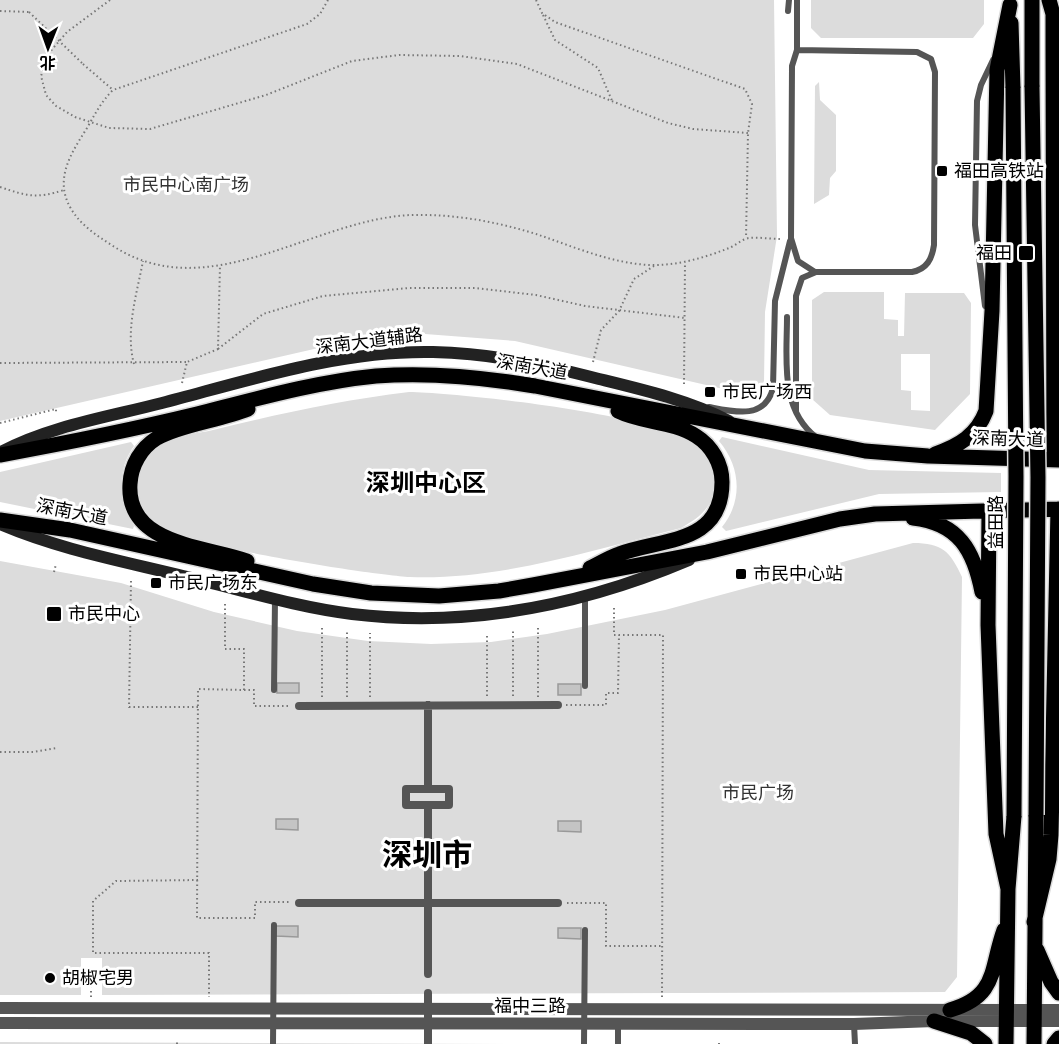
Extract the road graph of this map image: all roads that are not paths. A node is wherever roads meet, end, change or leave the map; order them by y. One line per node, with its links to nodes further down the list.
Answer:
1 (789, 0): 6 (lane)
2 (797, 0): 7 (lane)
3 (1032, 0): 8 (main road)
4 (1049, 1): 8 (main road); 12 (main road)
5 (1010, 3): 22 (main road); 42 (main road, 益田路, bridge)
6 (788, 11)
7 (797, 50): 9 (lane); 10 (lane)
8 (1032, 56): 47 (main road, bridge)
9 (791, 238): 10 (lane); 16 (lane)
10 (816, 272): 18 (lane)
11 (788, 317): 18 (lane)
12 (1056, 324): 13 (main road)
13 (1054, 393): 17 (main road); 23 (main road)
14 (274, 395): 15 (main road, 深南大道); 21 (main road, 深南大道); 30 (main road)
15 (598, 399): 19 (main road, 深南大道); 29 (main road)
16 (695, 404): 19 (main road, 深南大道辅路); 21 (main road, 深南大道辅路)
17 (1059, 410)
18 (796, 412): 20 (lane)
19 (743, 428): 20 (main road, 深南大道)
20 (825, 444): 22 (main road, 深南大道)
21 (0, 454)
22 (928, 456): 23 (main road, 深南大道)
23 (1057, 460)
24 (1059, 509): 25 (main road, 深南大道); 34 (main road)
25 (989, 510): 26 (main road, 深南大道); 33 (main road)
26 (875, 514): 28 (main road, 深南大道); 33 (main road)
27 (0, 522): 30 (main road, 深南大道); 32 (main road)
28 (707, 552): 29 (main road, 深南大道); 31 (main road)
29 (572, 577): 30 (main road, 深南大道)
30 (289, 579)
31 (585, 597): 32 (main road); 35 (lane)
32 (275, 598): 36 (lane)
33 (988, 625): 42 (main road)
34 (1057, 673): 47 (main road)
35 (585, 686)
36 (274, 690)
37 (428, 705): 38 (street); 39 (street); 40 (street)
38 (558, 705)
39 (299, 706)
40 (428, 789): 41 (street); 41 (street)
41 (428, 805): 44 (street)
42 (1008, 889): 46 (main road, 益田路)
43 (299, 903): 44 (street)
44 (428, 903): 45 (street); 51 (street)
45 (558, 903)
46 (1009, 916): 57 (main road); 59 (main road, 益田路)
47 (1034, 922): 50 (main road)
48 (274, 925): 55 (lane)
49 (585, 930): 56 (lane)
50 (1035, 947): 53 (main road); 60 (main road)
51 (428, 974)
52 (428, 993): 70 (street, bridge)
53 (1059, 993)
54 (0, 1008): 55 (street, 福中三路)
55 (273, 1009): 56 (street, 福中三路); 64 (lane)
56 (585, 1009): 57 (street, 福中三路); 65 (lane)
57 (950, 1010): 59 (street, 福中三路)
58 (1059, 1010): 60 (street, 福中三路)
59 (1007, 1016): 60 (street, 福中三路); 61 (street, 福中三路); 75 (main road, 益田路)
60 (1034, 1016): 62 (street, 福中三路); 76 (main road)
61 (934, 1021): 67 (street, 福中三路); 74 (main road)
62 (1059, 1021)
63 (0, 1023): 64 (street, 福中三路)
64 (273, 1023): 65 (street, 福中三路); 69 (lane)
65 (584, 1024): 66 (street, 福中三路); 71 (lane)
66 (618, 1024): 67 (street, 福中三路); 72 (lane)
67 (854, 1024): 73 (lane)
68 (1059, 1038): 77 (main road)
69 (273, 1044)
70 (428, 1044)
71 (584, 1044)
72 (618, 1044)
73 (855, 1044)
74 (985, 1044)
75 (1006, 1044)
76 (1034, 1044)
77 (1054, 1044)

